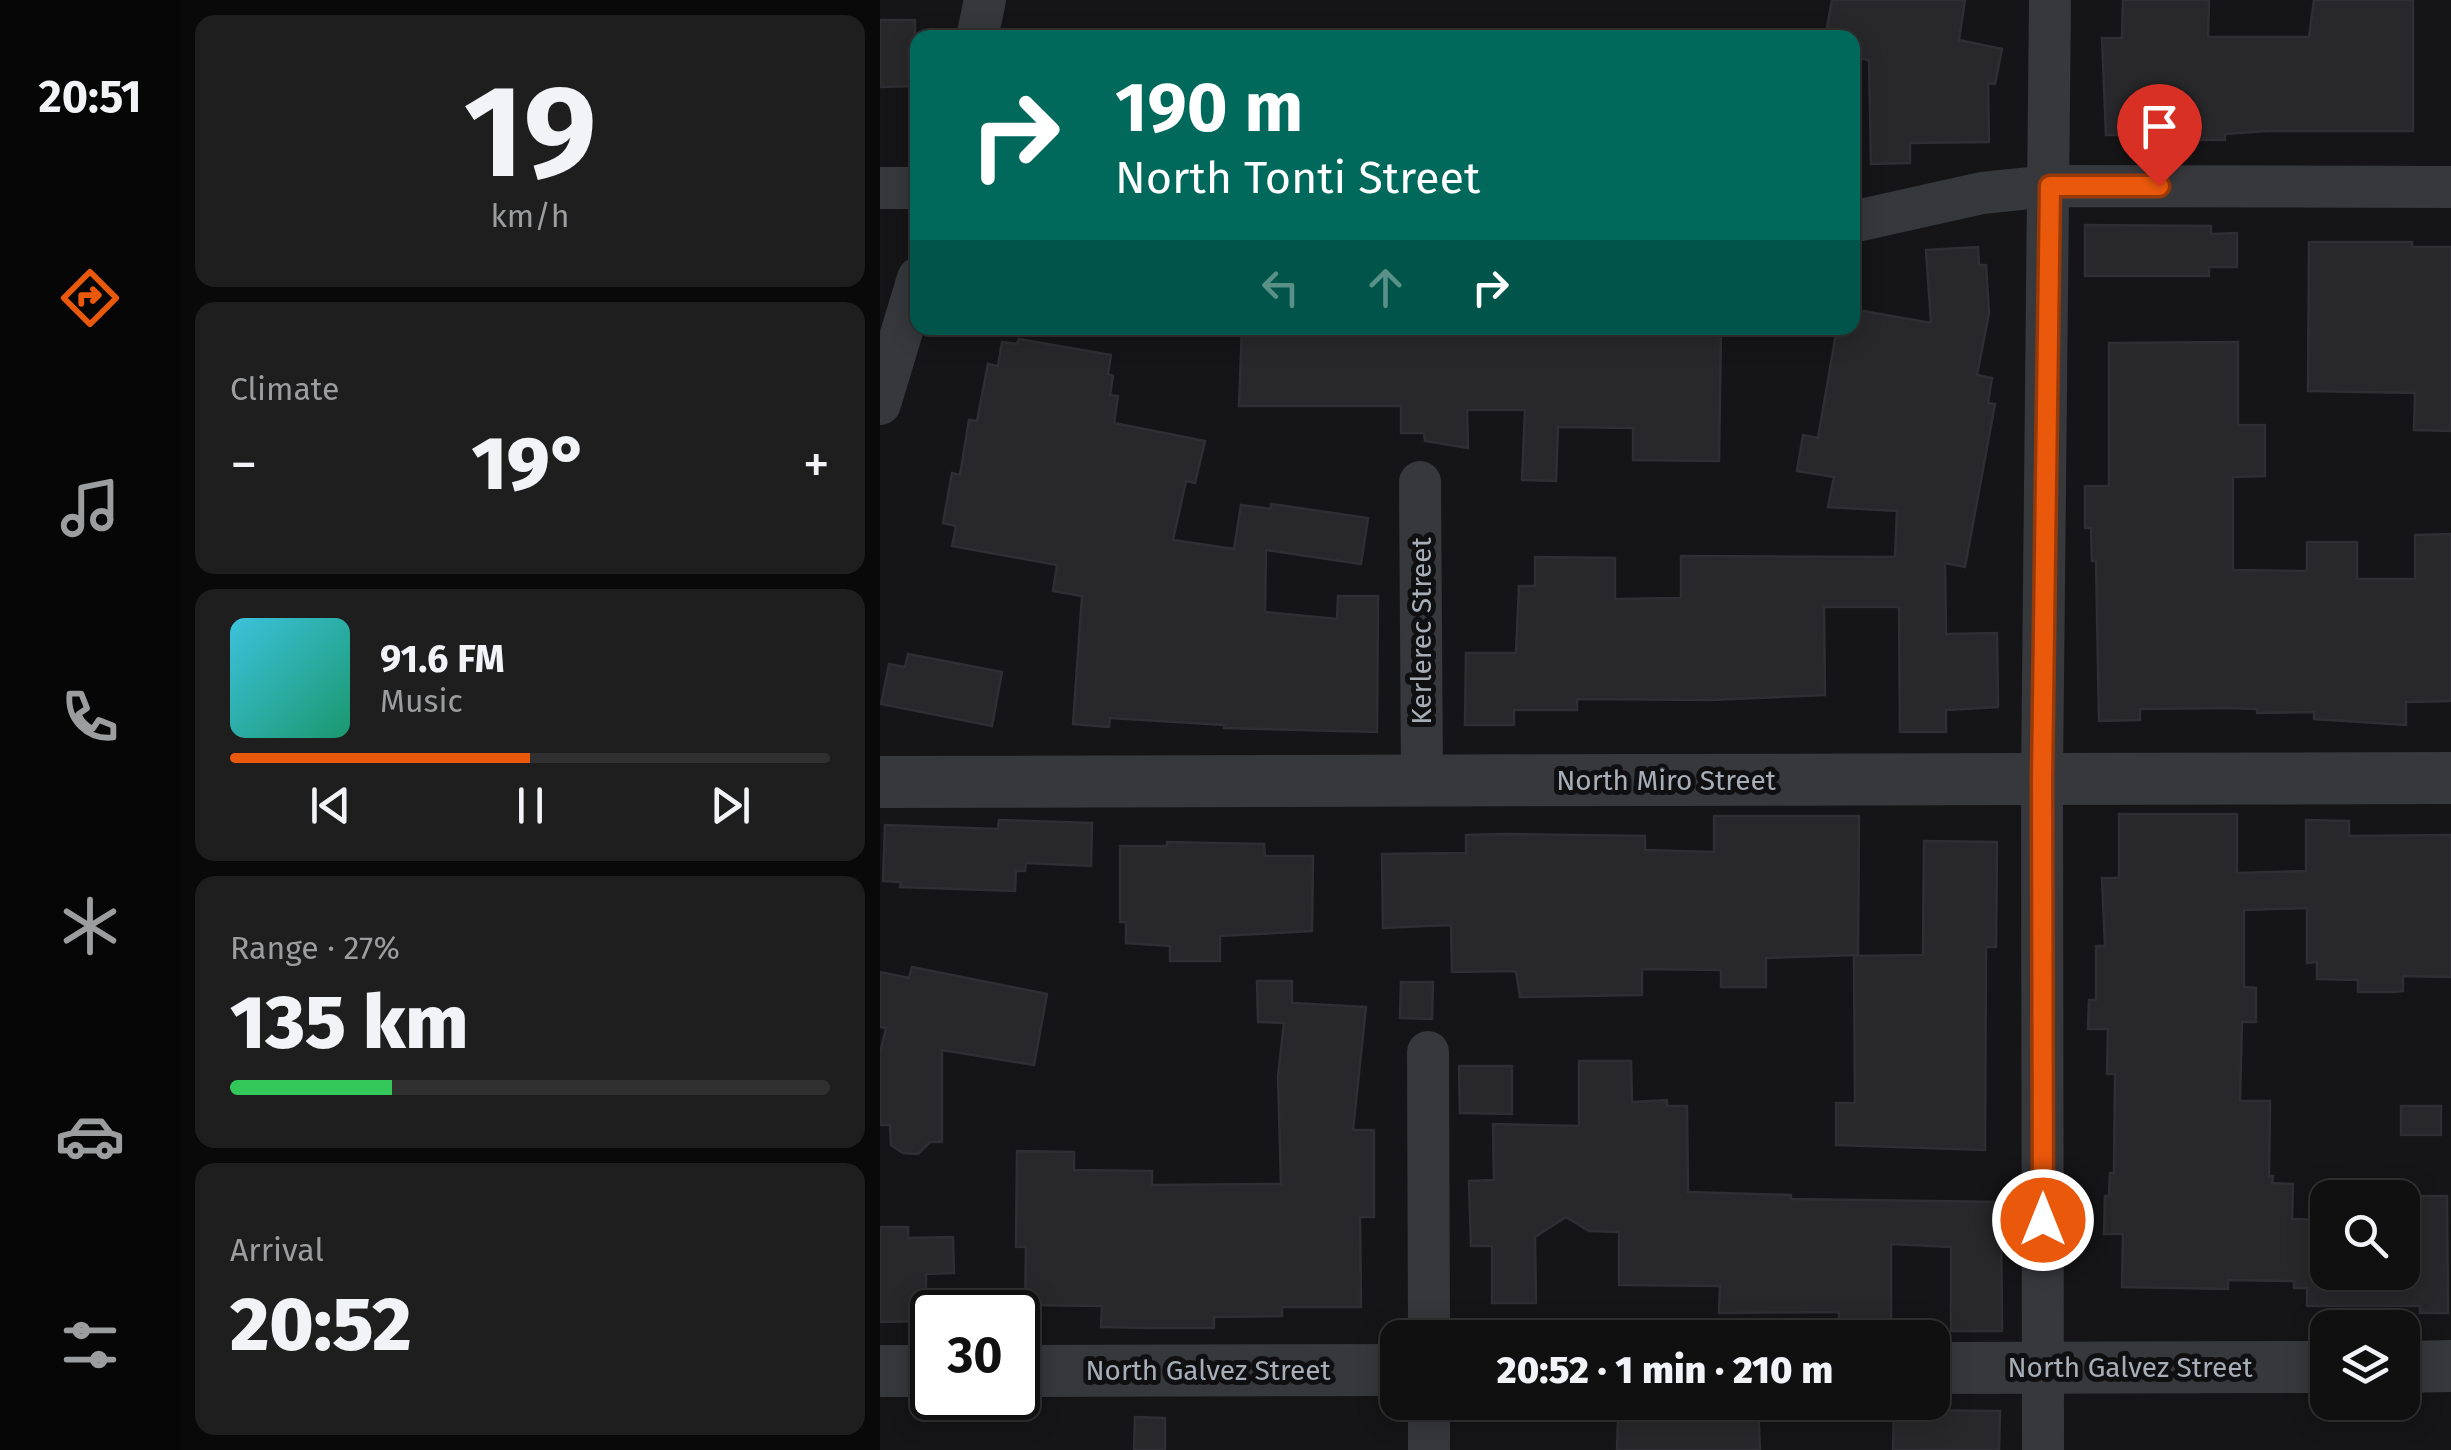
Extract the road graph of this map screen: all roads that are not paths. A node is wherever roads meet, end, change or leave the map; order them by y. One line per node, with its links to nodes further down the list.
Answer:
1 (984, 0): 3 (street)
2 (2050, 0): 4 (street)
3 (978, 30)
4 (2050, 186): 5 (street); 8 (street); 12 (street)
5 (2451, 187)
6 (880, 188): 7 (street)
7 (910, 188)
8 (1860, 220)
9 (910, 305): 10 (street)
10 (880, 404)
11 (1420, 482): 14 (street, Kerlerec Street)
12 (2042, 778): 13 (street, North Miro Street); 14 (street, North Miro Street); 20 (street)
13 (2451, 778)
14 (1422, 781): 15 (street, North Miro Street)
15 (880, 782)
16 (1428, 1052): 17 (street)
17 (1429, 1320)
18 (2420, 1366): 19 (street)
19 (2451, 1366)
20 (2044, 1367): 21 (street, North Galvez Street); 22 (street, North Galvez Street); 29 (street)
21 (2310, 1367)
22 (1950, 1368)
23 (1380, 1370): 26 (street, North Galvez Street)
24 (880, 1371): 25 (street)
25 (910, 1371)
26 (1040, 1371)
27 (1429, 1420): 28 (street)
28 (1429, 1450)
29 (2043, 1450)

